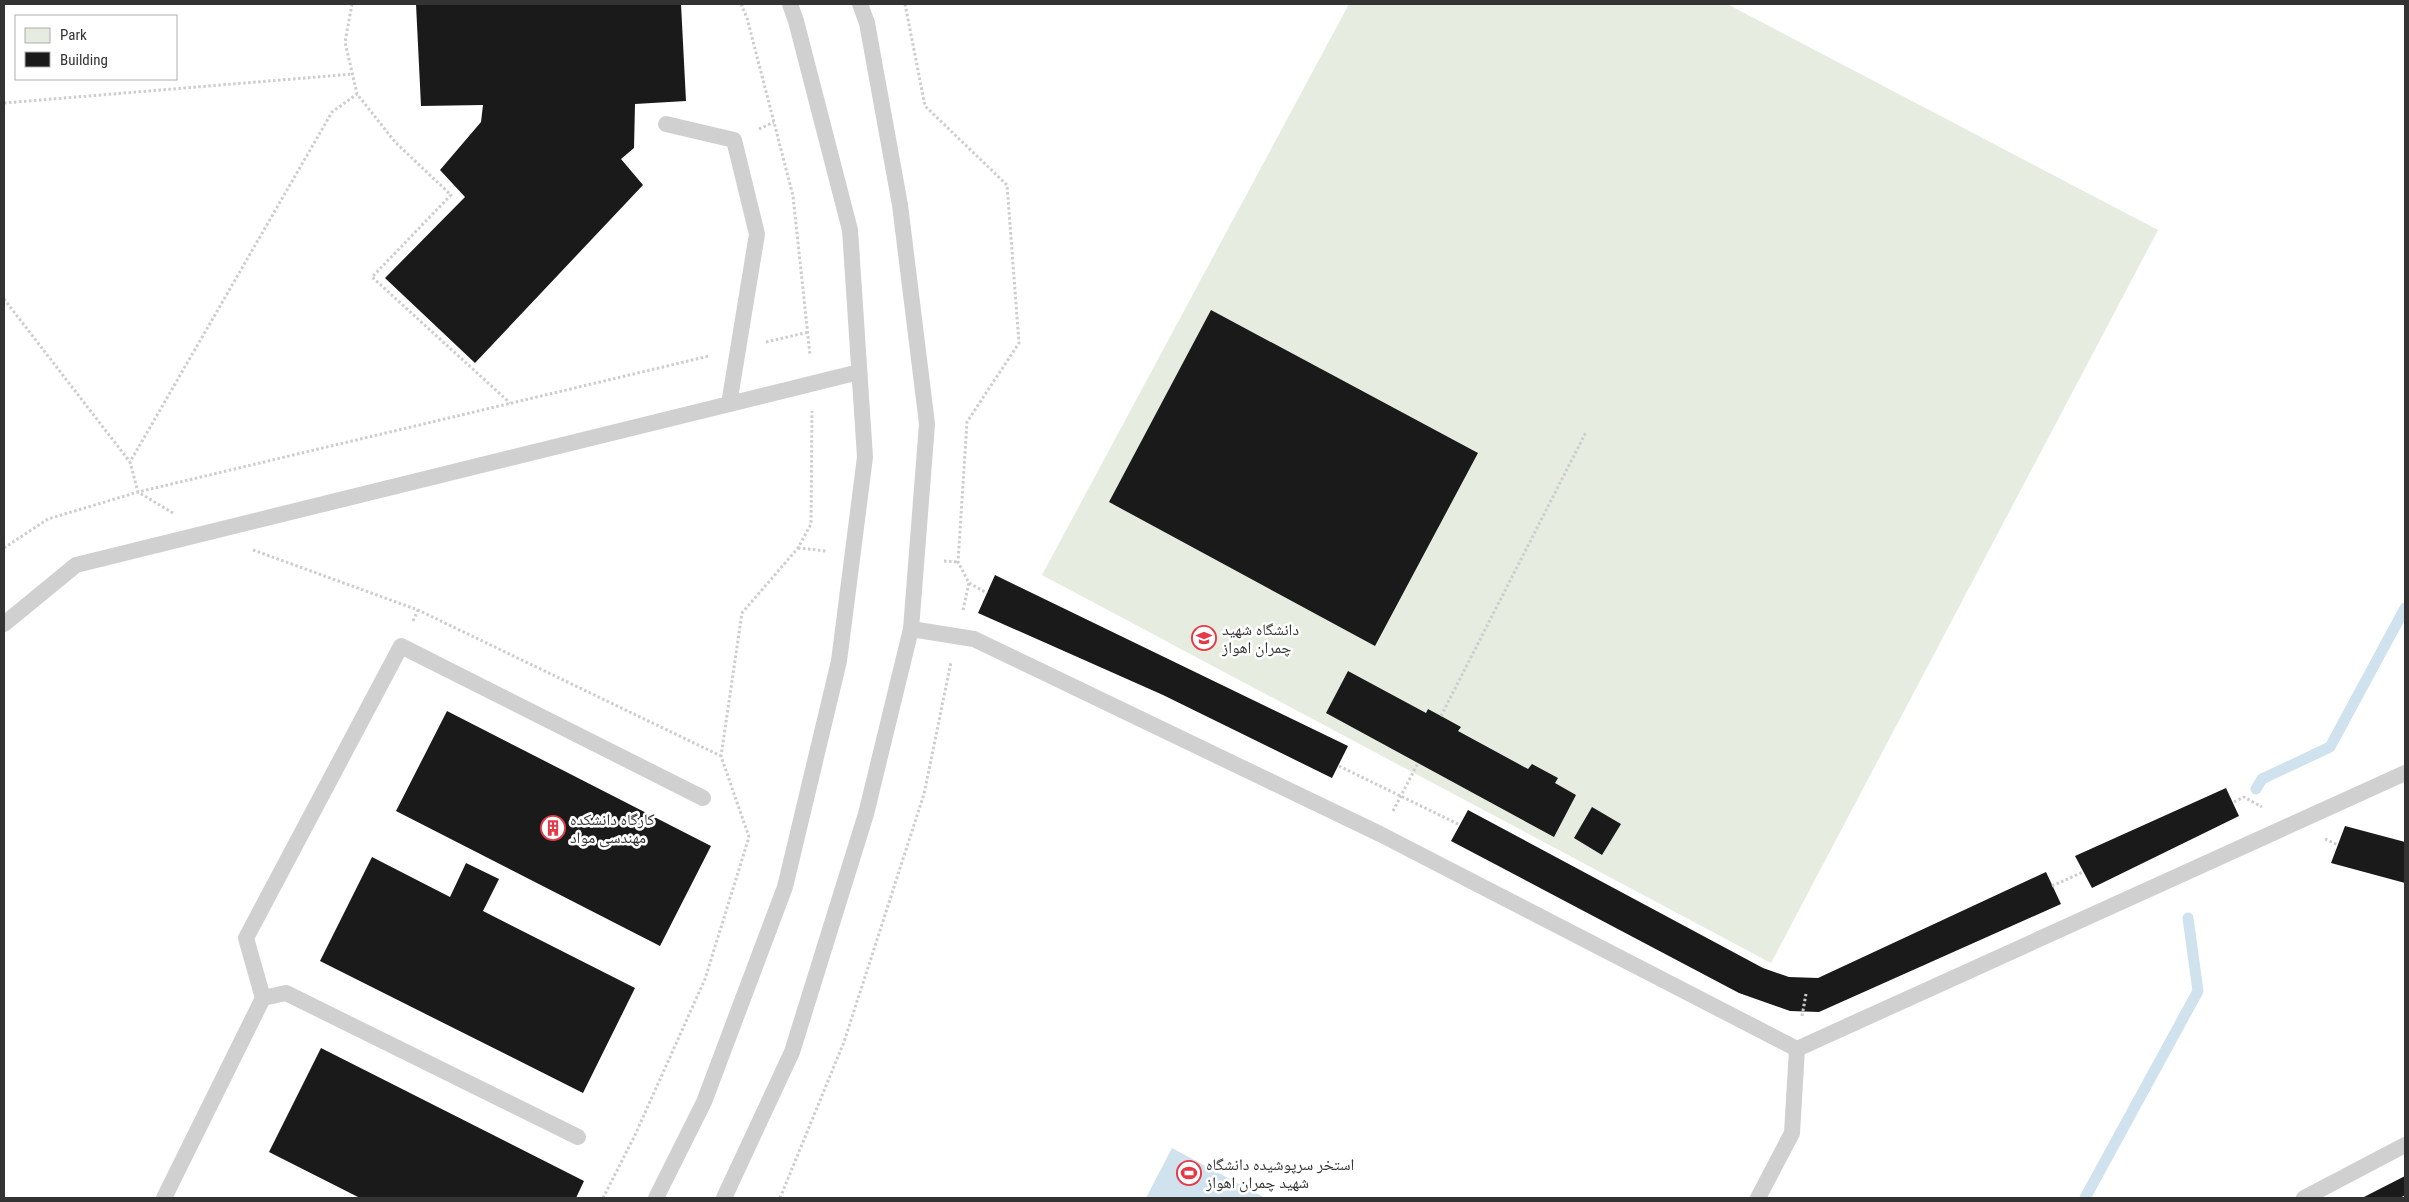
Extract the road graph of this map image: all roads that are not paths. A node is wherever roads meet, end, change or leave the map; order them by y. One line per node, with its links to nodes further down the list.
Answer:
1 (790, 4): 4 (lane)
2 (860, 4): 7 (lane)
3 (666, 124): 5 (lane)
4 (859, 372): 5 (lane); 15 (lane)
5 (730, 404): 6 (lane)
6 (4, 624)
7 (911, 628): 11 (lane); 16 (lane)
8 (2405, 772): 11 (lane)
9 (703, 798): 10 (lane)
10 (263, 998): 12 (lane); 14 (lane)
11 (1797, 1049): 17 (lane)
12 (578, 1137)
13 (2405, 1145): 18 (lane)
14 (164, 1198)
15 (656, 1198)
16 (724, 1198)
17 (1758, 1198)
18 (2304, 1198)

